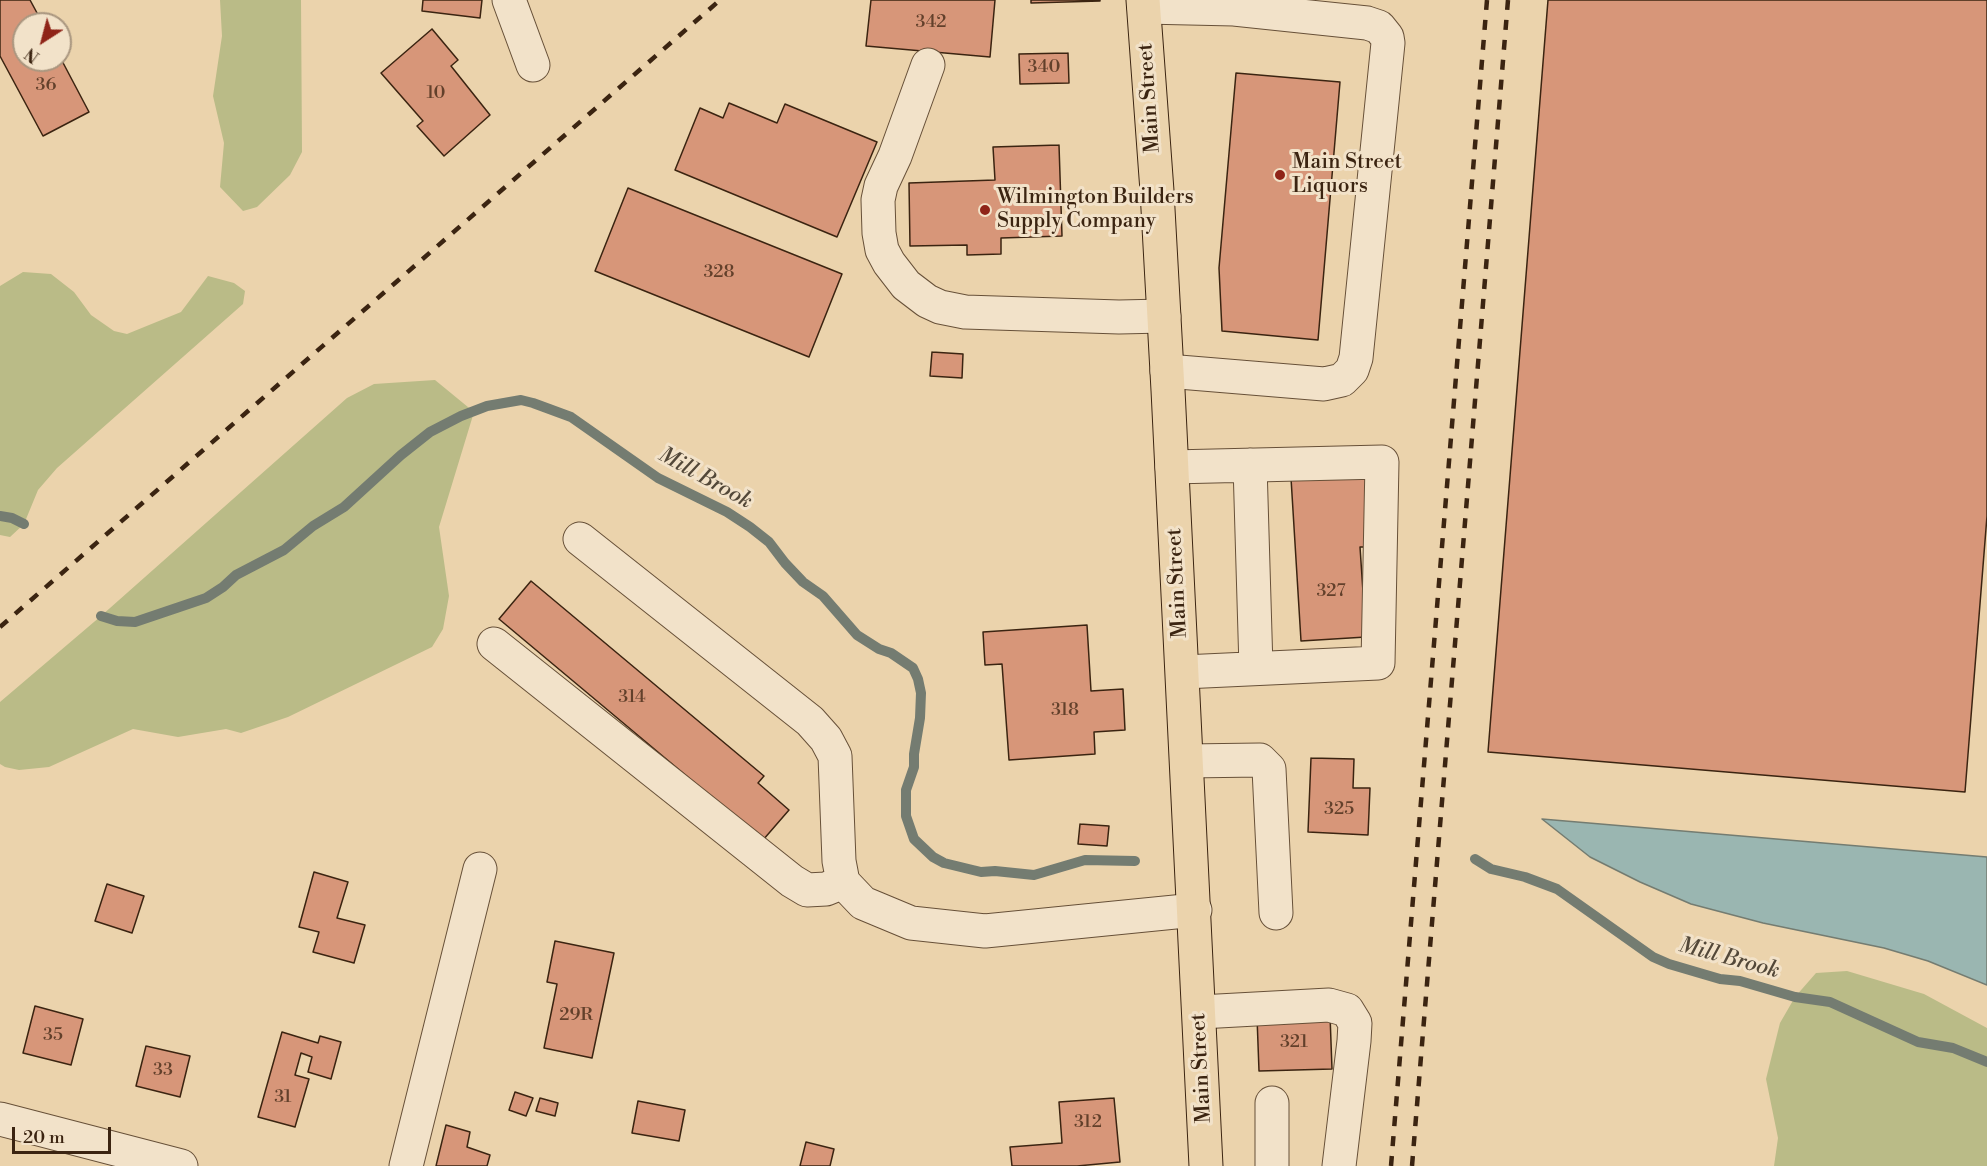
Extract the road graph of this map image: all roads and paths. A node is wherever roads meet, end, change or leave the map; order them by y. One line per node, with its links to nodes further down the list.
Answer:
1 (509, 0): 4 (street)
2 (1143, 3): 3 (street); 6 (main road, Main Street)
3 (1234, 5): 7 (street)
4 (533, 65)
5 (928, 65): 6 (street)
6 (1164, 316): 7 (main road, Main Street)
7 (1167, 371): 9 (main road, Main Street)
8 (1250, 465): 9 (street); 12 (street); 12 (street)
9 (1172, 467): 13 (main road, Main Street)
10 (580, 539): 16 (street)
11 (494, 644): 16 (street)
12 (1256, 668): 13 (street)
13 (1183, 672): 14 (main road, Main Street)
14 (1187, 761): 17 (main road, Main Street); 18 (street)
15 (480, 869): 24 (street)
16 (843, 882): 17 (street)
17 (1195, 910): 19 (main road, Main Street)
18 (1276, 913)
19 (1200, 1011): 25 (main road, Main Street); 27 (street)
20 (1272, 1103): 26 (street)
21 (0, 1119): 22 (street)
22 (106, 1156): 23 (street)
23 (181, 1166)
24 (406, 1166)
25 (1206, 1166)
26 (1272, 1166)
27 (1338, 1166)

